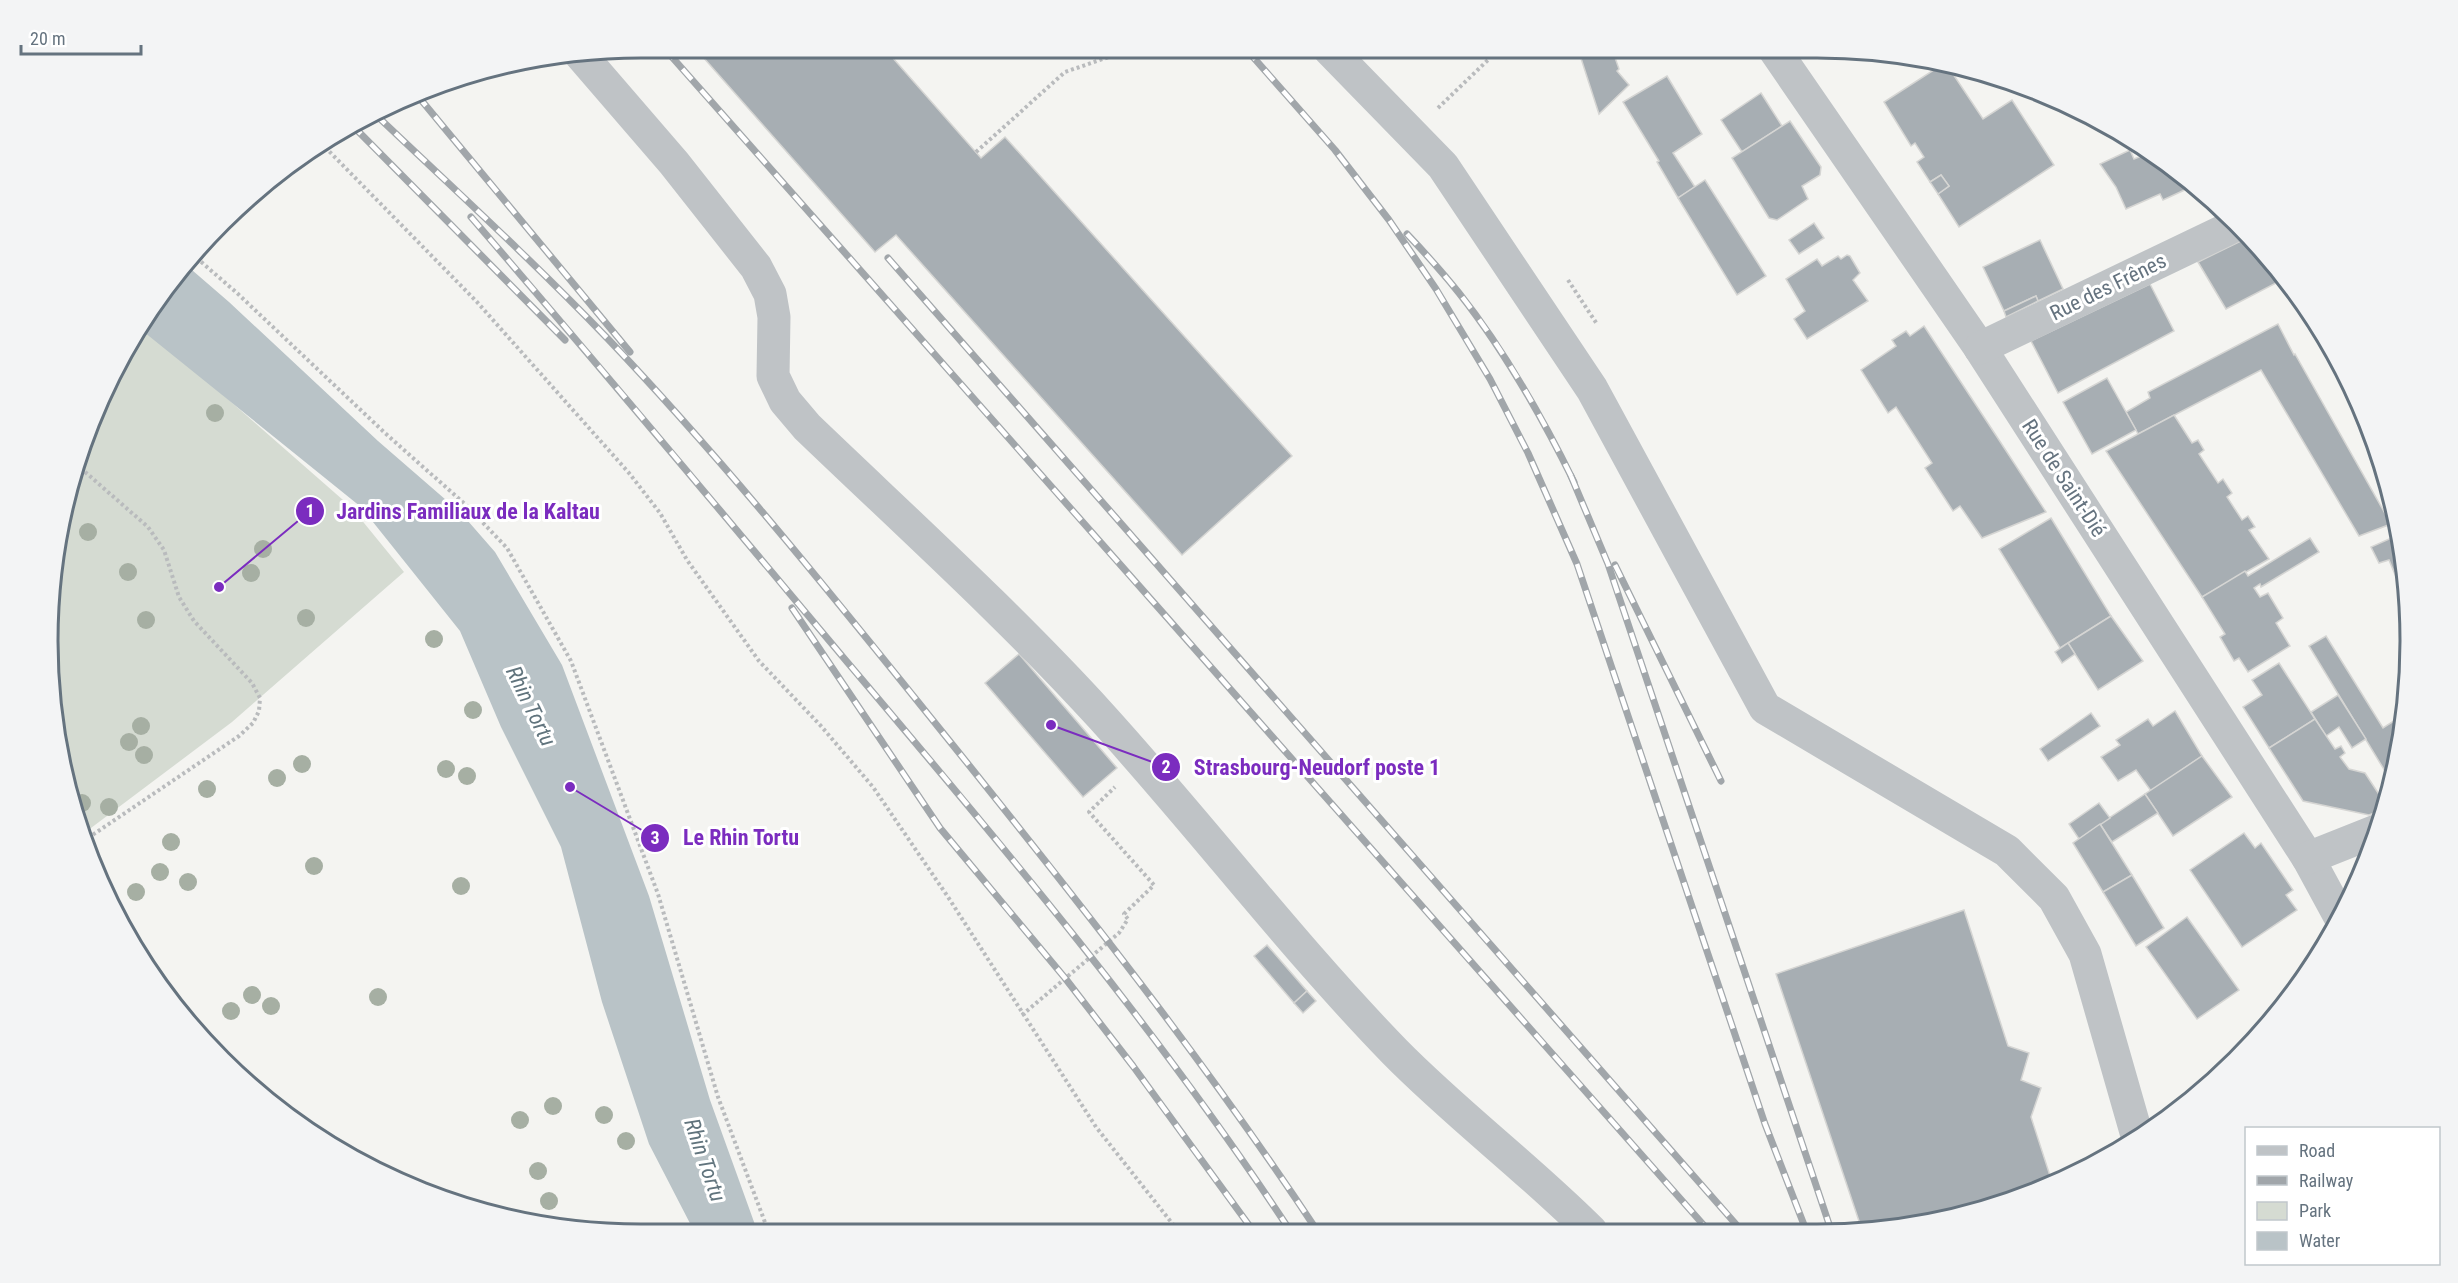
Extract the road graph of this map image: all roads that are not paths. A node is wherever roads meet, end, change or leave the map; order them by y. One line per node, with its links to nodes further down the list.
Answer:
1 (1338, 58): 9 (street)
2 (1780, 58): 5 (street, Rue de Saint-Dié)
3 (586, 61): 10 (street)
4 (2229, 229): 5 (street, Rue des Frênes)
5 (1980, 348): 7 (street, Rue de Saint-Dié)
6 (2367, 835): 7 (street)
7 (2308, 858): 8 (street, Rue de Saint-Dié)
8 (2335, 907)
9 (2135, 1129)
10 (1584, 1224)

